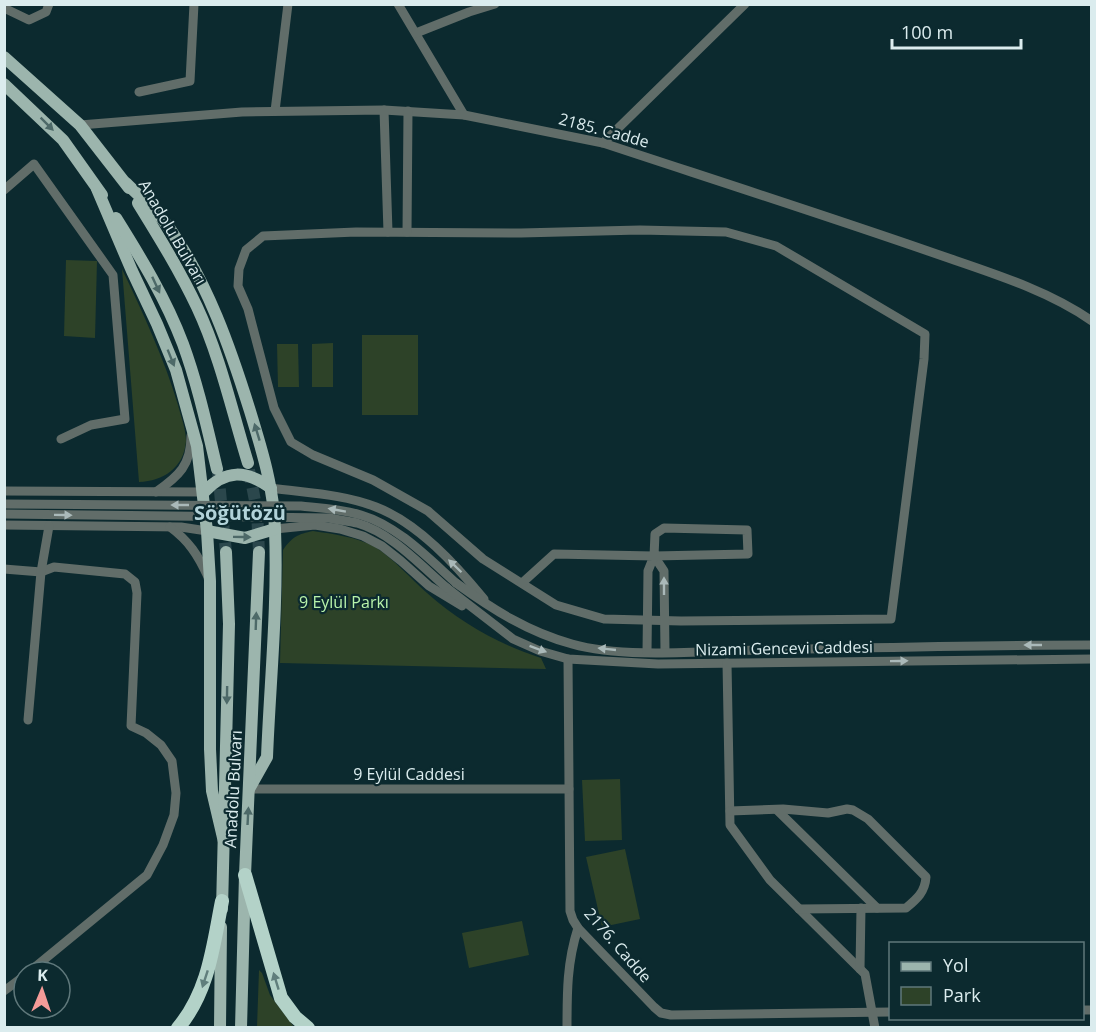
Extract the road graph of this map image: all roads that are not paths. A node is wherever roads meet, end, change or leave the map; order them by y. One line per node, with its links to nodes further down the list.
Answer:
1 (49, 4): 7 (street)
2 (194, 4): 11 (street)
3 (288, 4): 13 (street)
4 (398, 4): 8 (street)
5 (495, 4): 8 (street)
6 (745, 4): 17 (street)
7 (4, 8)
8 (416, 33): 15 (street)
9 (4, 57): 16 (main road, Anadolu Bulvarı)
10 (4, 84): 19 (main road, one-way to 19)
11 (139, 92)
12 (384, 110): 13 (street, 2185. Cadde); 14 (street, 2185. Cadde); 21 (street)
13 (275, 111): 16 (street, 2185. Cadde)
14 (408, 111): 15 (street, 2185. Cadde); 22 (street)
15 (464, 115): 17 (street, 2185. Cadde)
16 (80, 125): 18 (main road, Anadolu Bulvarı)
17 (603, 143): 23 (street, 2185. Cadde)
18 (126, 183): 26 (main road, Anadolu Bulvarı); 28 (main road, one-way to 18)
19 (97, 189): 24 (main road, one-way to 24); 27 (main road, one-way to 27)
20 (4, 190): 25 (street)
21 (388, 232): 22 (street); 45 (street)
22 (407, 232): 49 (street)
23 (1092, 321)
24 (190, 422): 30 (street); 31 (main road)
25 (61, 439)
26 (248, 463)
27 (217, 469)
28 (271, 488): 31 (main road); 37 (main road); 47 (street, Nizami Gencevi Caddesi, one-way to 28)
29 (4, 491): 30 (street)
30 (155, 492): 31 (street)
31 (204, 492): 38 (main road)
32 (4, 504): 46 (street, Nizami Gencevi Caddesi, one-way to 32, bridge)
33 (4, 514): 46 (street, Nizami Gencevi Caddesi, one-way to 46, bridge)
34 (4, 525): 35 (street)
35 (50, 525): 36 (street); 43 (street)
36 (170, 527): 38 (street); 44 (street)
37 (275, 529): 38 (main road, one-way to 37); 50 (street, Nizami Gencevi Caddesi); 58 (main road)
38 (207, 531): 44 (main road)
39 (226, 552): 62 (main road, Anadolu Bulvarı, one-way to 62)
40 (259, 552): 58 (main road, Anadolu Bulvarı, one-way to 40)
41 (654, 556): 41 (street); 45 (street); 48 (street); 49 (street, one-way to 41)
42 (4, 569): 43 (street)
43 (41, 572): 57 (street); 69 (street)
44 (210, 581): 62 (main road)
45 (522, 583): 48 (street)
46 (452, 586): 47 (street, Nizami Gencevi Caddesi); 50 (street, Nizami Gencevi Caddesi)
47 (494, 610): 52 (street, Nizami Gencevi Caddesi, one-way to 47)
48 (648, 620): 49 (street); 52 (street)
49 (664, 620): 53 (street)
50 (487, 621): 54 (street, Nizami Gencevi Caddesi, one-way to 54)
51 (1092, 645): 53 (street, Nizami Gencevi Caddesi, one-way to 53)
52 (646, 652): 53 (street, Nizami Gencevi Caddesi)
53 (665, 652)
54 (568, 659): 56 (street, Nizami Gencevi Caddesi); 59 (street, 2176. Cadde)
55 (1092, 659): 56 (street, Nizami Gencevi Caddesi, one-way to 55)
56 (727, 663): 61 (street)
57 (28, 720)
58 (249, 789): 59 (street, 9 Eylül Caddesi); 63 (main road, Anadolu Bulvarı, one-way to 58)
59 (569, 789): 68 (street, 2176. Cadde)
60 (777, 810): 61 (street); 66 (street); 66 (street)
61 (730, 811): 67 (street)
62 (224, 842): 64 (main road, Anadolu Bulvarı)
63 (245, 875): 75 (main road, Anadolu Bulvarı); 76 (highway, one-way to 63)
64 (222, 901): 73 (highway, one-way to 73); 74 (main road, Anadolu Bulvarı)
65 (861, 908): 66 (street); 67 (street); 70 (street)
66 (877, 908)
67 (799, 909): 70 (street)
68 (578, 928): 71 (street, 2176. Cadde); 77 (street)
69 (44, 960)
70 (860, 969): 71 (street)
71 (874, 1012): 72 (street, 2176. Cadde); 78 (street)
72 (889, 1012)
73 (178, 1028)
74 (220, 1028)
75 (241, 1028)
76 (308, 1028)
77 (567, 1028)
78 (875, 1028)

